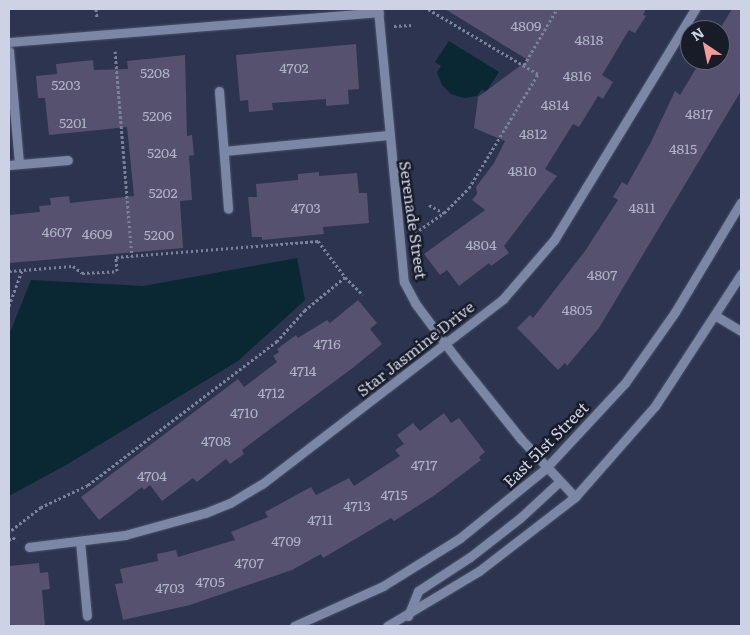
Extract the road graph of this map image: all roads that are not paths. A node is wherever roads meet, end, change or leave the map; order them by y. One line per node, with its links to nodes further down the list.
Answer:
1 (695, 9): 16 (street, Star Jasmine Drive)
2 (378, 10): 3 (street); 6 (street, Serenade Street)
3 (9, 42)
4 (9, 51): 9 (street)
5 (219, 91): 7 (street)
6 (388, 134): 7 (street); 16 (street, Serenade Street)
7 (224, 151): 12 (street)
8 (68, 160): 9 (street)
9 (19, 164): 10 (street)
10 (9, 165)
11 (741, 202): 17 (street, East 51st Street)
12 (228, 209)
13 (741, 274): 14 (street)
14 (716, 316): 15 (street); 19 (street)
15 (741, 331)
16 (445, 344): 17 (street, Serenade Street); 20 (street, Star Jasmine Drive)
17 (546, 468): 18 (street, Serenade Street); 24 (street, East 51st Street)
18 (559, 482): 19 (street, Serenade Street); 23 (street)
19 (575, 497): 23 (street)
20 (80, 542): 21 (street, Star Jasmine Drive); 22 (street)
21 (28, 547)
22 (87, 616)
23 (407, 616): 25 (street)
24 (294, 626)
25 (387, 626)

